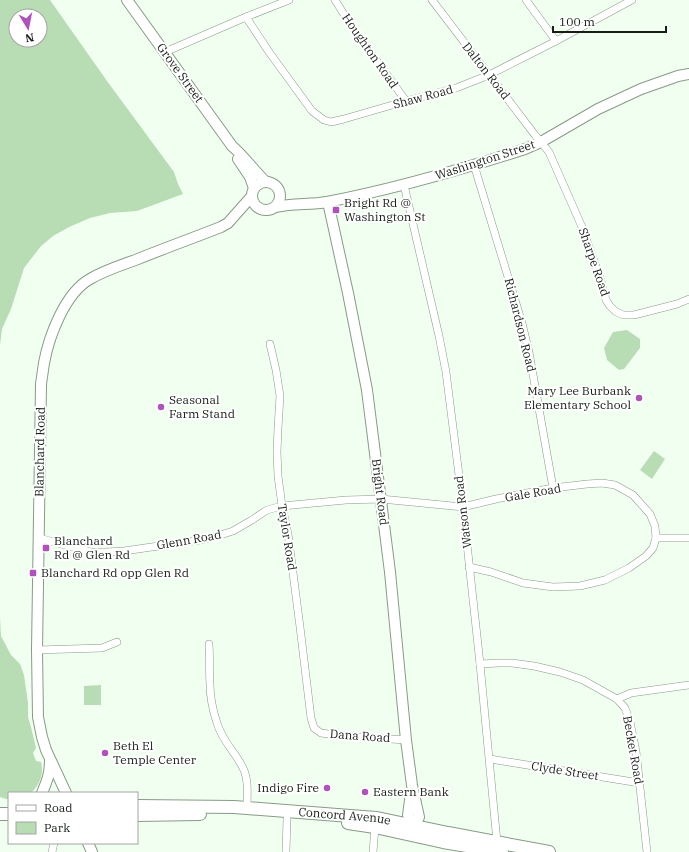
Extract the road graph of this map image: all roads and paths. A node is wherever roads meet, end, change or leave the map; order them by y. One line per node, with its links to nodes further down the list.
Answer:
1 (127, 0): 11 (street, Grove Street)
2 (289, 0): 9 (street)
3 (335, 0): 14 (street, Houghton Road)
4 (432, 0): 13 (street, Dalton Road)
5 (526, 0): 10 (street)
6 (615, 0): 8 (street)
7 (632, 0): 8 (street, Shaw Road)
8 (620, 7): 10 (street, Shaw Road)
9 (246, 17): 11 (street); 14 (street, Shaw Road)
10 (556, 41): 13 (street, Shaw Road)
11 (165, 52): 16 (street, Grove Street)
12 (689, 74): 15 (street, Washington Street)
13 (489, 75): 14 (street, Shaw Road); 15 (street, Dalton Road)
14 (406, 101)
15 (541, 142): 17 (street, Washington Street); 27 (street, Sharpe Road)
16 (232, 146): 18 (street, Grove Street); 20 (street, Grove Street)
17 (474, 165): 19 (street, Washington Street); 29 (street, Richardson Road)
18 (266, 182): 20 (street); 21 (street)
19 (404, 185): 22 (street, Washington Street); 32 (street, Watson Road)
20 (253, 193): 25 (street); 26 (street, Blanchard Road)
21 (280, 194): 23 (street, Washington Street); 24 (street)
22 (328, 202): 23 (street, Washington Street); 30 (street, Bright Road)
23 (317, 204): 24 (street, Washington Street)
24 (276, 207): 25 (street)
25 (258, 209): 26 (street, Blanchard Road)
26 (234, 216): 33 (street, Blanchard Road)
27 (689, 299)
28 (270, 344): 31 (street, Taylor Road)
29 (553, 488): 32 (street, Gale Road); 34 (street, Gale Road)
30 (381, 499): 31 (street, Glenn Road); 32 (street, Gale Road); 44 (street, Bright Road)
31 (282, 506): 33 (street, Glenn Road); 43 (street, Taylor Road)
32 (463, 507): 36 (street, Watson Road)
33 (39, 538): 39 (street, Blanchard Road)
34 (656, 538): 35 (street); 36 (street)
35 (689, 538)
36 (469, 567): 40 (street, Watson Road)
37 (118, 642): 39 (street)
38 (208, 644): 51 (street)
39 (37, 650): 46 (street, Blanchard Road)
40 (480, 664): 42 (street, Becket Road); 45 (street, Watson Road)
41 (689, 685): 42 (street)
42 (617, 699): 47 (street, Becket Road)
43 (316, 730): 44 (street, Dana Road)
44 (406, 740): 55 (street, Bright Road)
45 (490, 759): 47 (street, Clyde Street); 57 (street, Watson Road)
46 (50, 760): 48 (street); 49 (street, Blanchard Road)
47 (640, 783): 61 (street, Becket Road)
48 (42, 792)
49 (66, 792)
50 (138, 806): 51 (main road, Concord Avenue)
51 (247, 808): 54 (main road, Concord Avenue)
52 (138, 815): 53 (main road, Concord Avenue)
53 (287, 818): 54 (main road, Concord Avenue); 58 (street)
54 (376, 822): 55 (main road, Concord Avenue); 59 (street)
55 (414, 831): 56 (main road, Concord Avenue)
56 (469, 845): 57 (main road, Concord Avenue)
57 (499, 849): 60 (main road, Concord Avenue)
58 (286, 852)
59 (373, 852)
60 (549, 852)
61 (647, 852)

